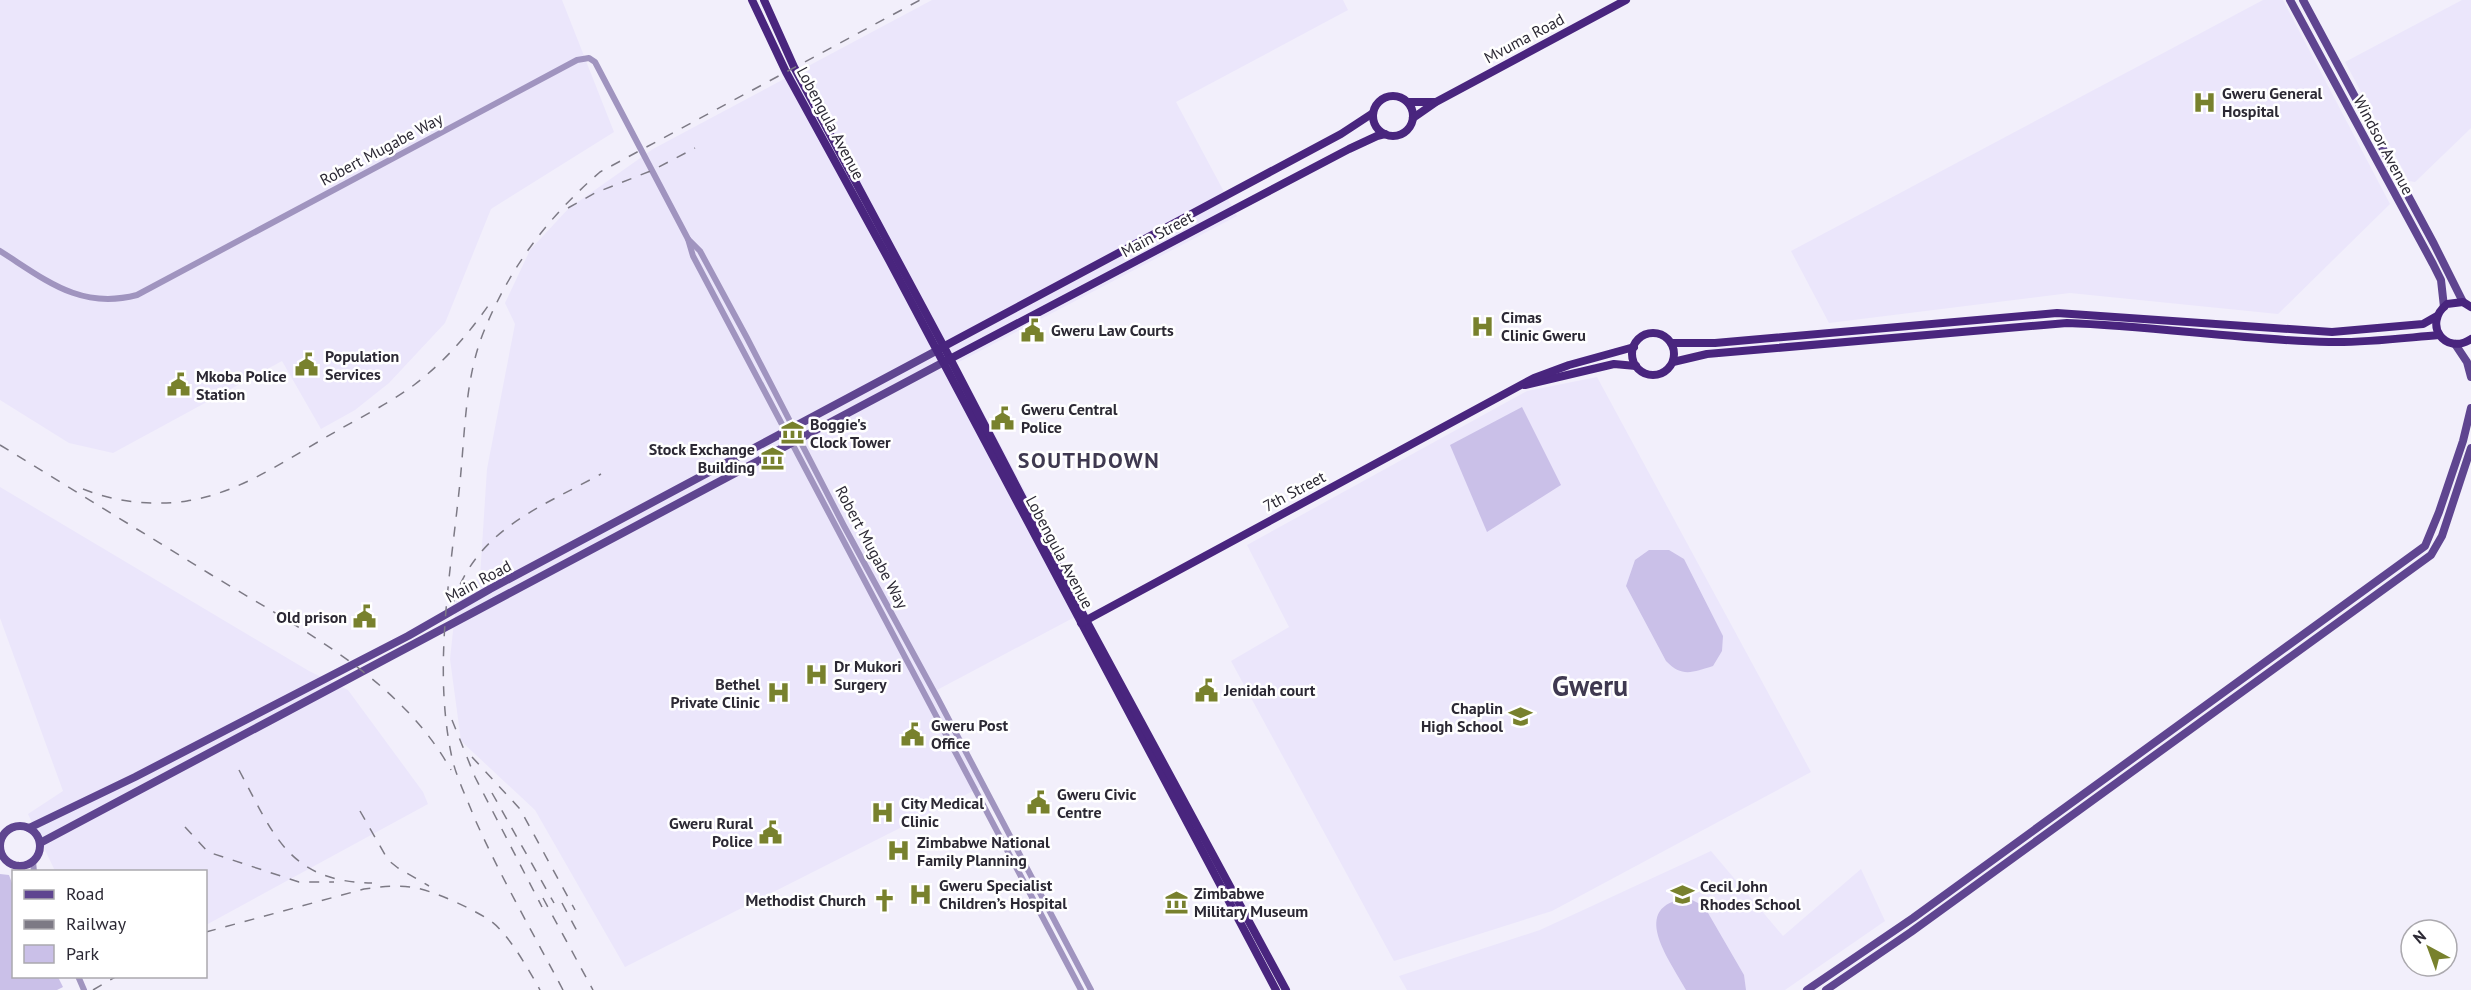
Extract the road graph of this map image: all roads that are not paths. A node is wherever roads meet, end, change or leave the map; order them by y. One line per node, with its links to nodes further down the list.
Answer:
1 (752, 0): 37 (highway, Lobengula Avenue)
2 (765, 0): 37 (highway, Lobengula Avenue)
3 (1626, 0): 7 (highway, Mvuma Road)
4 (2290, 0): 22 (main road, Windsor Avenue)
5 (2303, 0): 21 (main road, Windsor Avenue)
6 (1408, 102): 7 (highway, Mvuma Road); 8 (highway, Main Street); 9 (highway)
7 (1436, 102): 9 (highway, Mvuma Road)
8 (1374, 113): 10 (highway, Main Street); 11 (highway)
9 (1413, 118): 11 (highway, Main Street)
10 (1341, 134): 12 (highway); 13 (highway, Main Street)
11 (1385, 134): 12 (highway, Main Street)
12 (1349, 149): 14 (highway, Main Street)
13 (1293, 160): 14 (highway); 15 (highway, Main Street)
14 (1300, 174): 16 (highway, Main Street)
15 (1188, 215): 16 (highway); 17 (highway, Main Street)
16 (1196, 230): 19 (highway, Main Street)
17 (1139, 242): 19 (highway); 20 (highway, Main Street)
18 (0, 251): 44 (street, Robert Mugabe Way)
19 (1146, 257): 23 (highway, Main Street)
20 (1038, 296): 23 (highway); 25 (highway, Main Street)
21 (2467, 305): 22 (highway)
22 (2444, 307): 24 (highway)
23 (1045, 310): 29 (highway, Main Street)
24 (2437, 316): 28 (highway); 31 (highway)
25 (997, 318): 29 (highway); 37 (highway, Main Street)
26 (2129, 321): 27 (highway); 30 (highway); 34 (highway); 39 (highway)
27 (2191, 321): 28 (highway); 30 (highway)
28 (2244, 326): 32 (highway)
29 (1003, 331): 38 (highway, Main Street)
30 (2191, 332): 32 (highway)
31 (2439, 335): 32 (highway); 35 (highway)
32 (2244, 337)
33 (2471, 339): 35 (highway)
34 (1671, 343): 36 (highway); 39 (highway)
35 (2455, 345): 41 (main road)
36 (1634, 347): 40 (highway); 42 (highway, 7th Street)
37 (940, 349): 38 (highway, Lobengula Avenue); 44 (main road, Main Road)
38 (946, 361): 45 (main road, Main Road); 49 (highway, Lobengula Avenue)
39 (1673, 362): 40 (highway)
40 (1636, 366): 42 (highway, 7th Street)
41 (2471, 377)
42 (1522, 386): 49 (highway, 7th Street)
43 (2471, 408): 64 (main road)
44 (790, 429): 45 (street, Robert Mugabe Way); 47 (main road, Main Road)
45 (796, 441): 48 (main road, Main Road); 60 (street, Robert Mugabe Way); 61 (street, Robert Mugabe Way)
46 (2471, 448): 65 (main road)
47 (555, 555): 48 (main road); 50 (main road, Main Road)
48 (560, 566): 51 (main road, Main Road)
49 (1083, 621): 62 (highway, Lobengula Avenue); 63 (highway, Lobengula Avenue)
50 (251, 717): 51 (main road); 53 (main road, Main Road)
51 (257, 727): 55 (main road, Main Road)
52 (11, 828): 53 (main road); 54 (main road); 56 (main road)
53 (29, 828): 55 (main road)
54 (0, 829)
55 (40, 843): 57 (main road)
56 (1, 852): 58 (main road)
57 (33, 861): 58 (main road); 59 (street)
58 (20, 868)
59 (34, 870)
60 (1081, 990)
61 (1091, 990)
62 (1276, 990)
63 (1286, 990)
64 (1807, 990)
65 (1826, 990)

